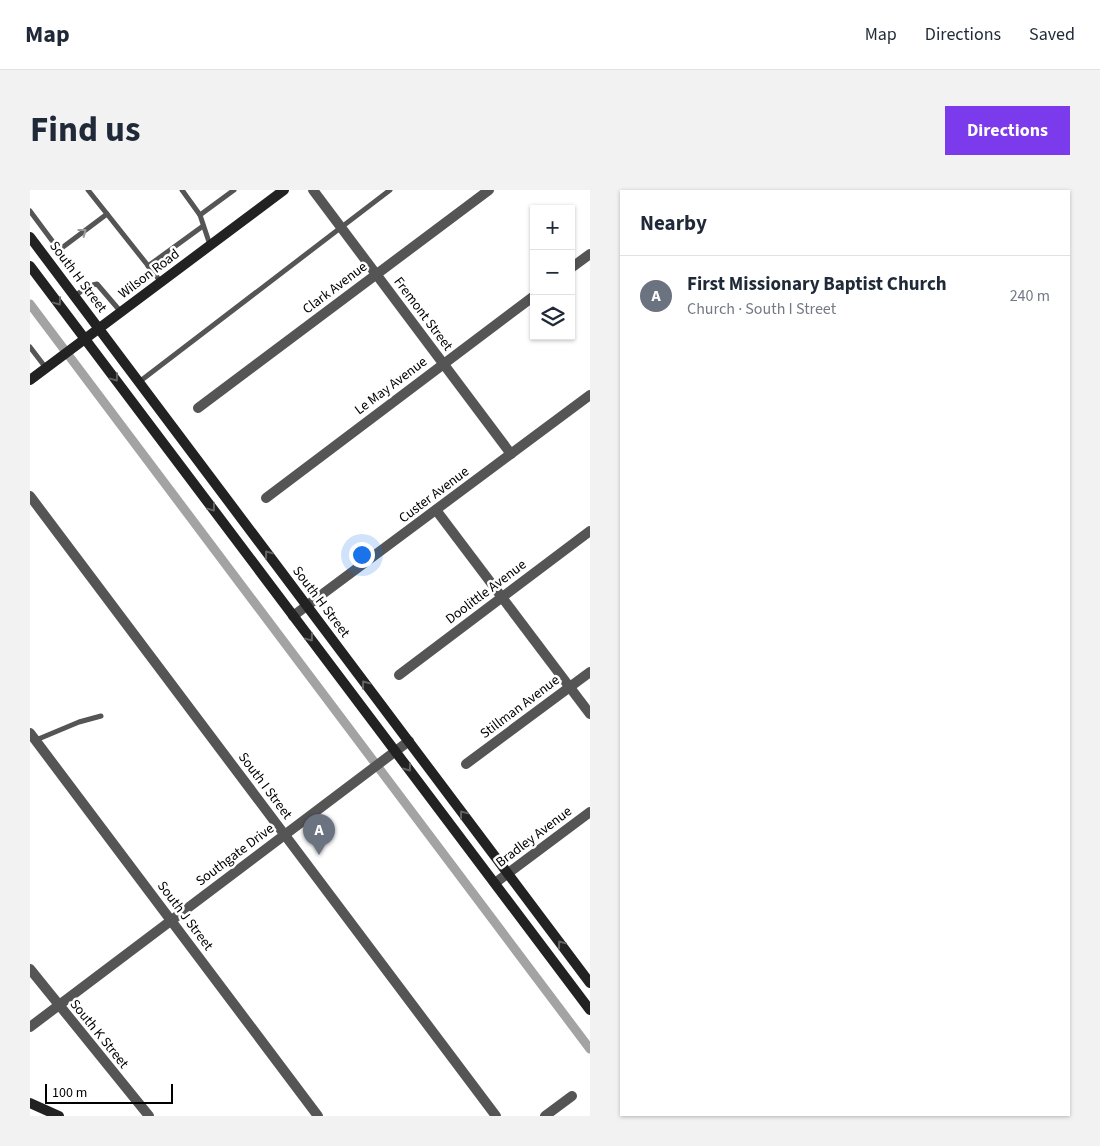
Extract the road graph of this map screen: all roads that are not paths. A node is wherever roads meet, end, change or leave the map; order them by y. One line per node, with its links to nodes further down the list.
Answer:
1 (88, 190): 9 (lane)
2 (182, 190): 10 (lane)
3 (234, 190): 10 (lane)
4 (284, 190): 14 (street, Wilson Road)
5 (313, 190): 12 (street, Fremont Street)
6 (390, 190): 12 (lane)
7 (489, 190): 19 (street, Clark Avenue)
8 (30, 211): 9 (lane, one-way to 9)
9 (107, 214): 18 (lane)
10 (200, 215): 11 (lane)
11 (203, 226): 14 (lane); 18 (lane)
12 (341, 227): 19 (street, Fremont Street); 30 (lane)
13 (30, 237): 21 (street, South H Street)
14 (210, 245): 20 (street, Wilson Road)
15 (590, 254): 16 (street)
16 (575, 265)
17 (30, 266): 25 (street, one-way to 25)
18 (148, 266): 20 (lane)
19 (376, 274): 27 (street, Fremont Street); 32 (street, Clark Avenue)
20 (161, 282): 23 (street, Wilson Road)
21 (75, 296): 23 (lane); 24 (street, South H Street)
22 (530, 299): 27 (street, Le May Avenue)
23 (121, 312): 24 (street, Wilson Road)
24 (100, 328): 25 (street, Wilson Road); 30 (street, South H Street)
25 (85, 339): 28 (street, Wilson Road); 40 (street, one-way to 40)
26 (30, 347): 28 (lane)
27 (444, 364): 33 (street, Fremont Street); 35 (street, Le May Avenue)
28 (46, 368): 29 (street, Wilson Road)
29 (30, 380)
30 (138, 382): 39 (street, South H Street, one-way to 30)
31 (590, 395): 33 (street, Custer Avenue)
32 (198, 408)
33 (511, 454): 36 (street, Custer Avenue)
34 (30, 496): 51 (street, South I Street)
35 (266, 498)
36 (436, 510): 38 (street); 39 (street, Custer Avenue)
37 (590, 531): 38 (street, Doolittle Avenue)
38 (502, 597): 42 (street, Doolittle Avenue); 43 (street)
39 (307, 607): 40 (street, Custer Avenue); 47 (street, South H Street, one-way to 39)
40 (293, 616): 48 (street, one-way to 48)
41 (590, 672): 43 (street, Stillman Avenue)
42 (399, 675)
43 (569, 687): 44 (street); 49 (street, Stillman Avenue)
44 (590, 714)
45 (101, 716): 46 (lane)
46 (33, 737): 54 (street, South J Street)
47 (409, 741): 48 (street, Southgate Drive); 52 (street, South H Street, one-way to 47)
48 (396, 751): 51 (street, Southgate Drive); 53 (street, one-way to 53)
49 (466, 764)
50 (590, 812): 52 (street, Bradley Avenue)
51 (285, 835): 54 (street, Southgate Drive); 67 (street, South I Street)
52 (509, 873): 53 (street, Bradley Avenue); 56 (street, South H Street, one-way to 52)
53 (495, 883): 58 (street)
54 (171, 920): 57 (street, Southgate Drive); 66 (street, South J Street)
55 (30, 969): 57 (street, South K Street)
56 (590, 983)
57 (58, 1006): 59 (street, Southgate Drive); 61 (street, South K Street)
58 (590, 1010)
59 (30, 1027)
60 (572, 1096): 68 (street)
61 (137, 1102): 64 (street); 65 (street, South K Street)
62 (30, 1103): 63 (street)
63 (59, 1116)
64 (143, 1116)
65 (149, 1116)
66 (318, 1116)
67 (496, 1116)
68 (545, 1116)

